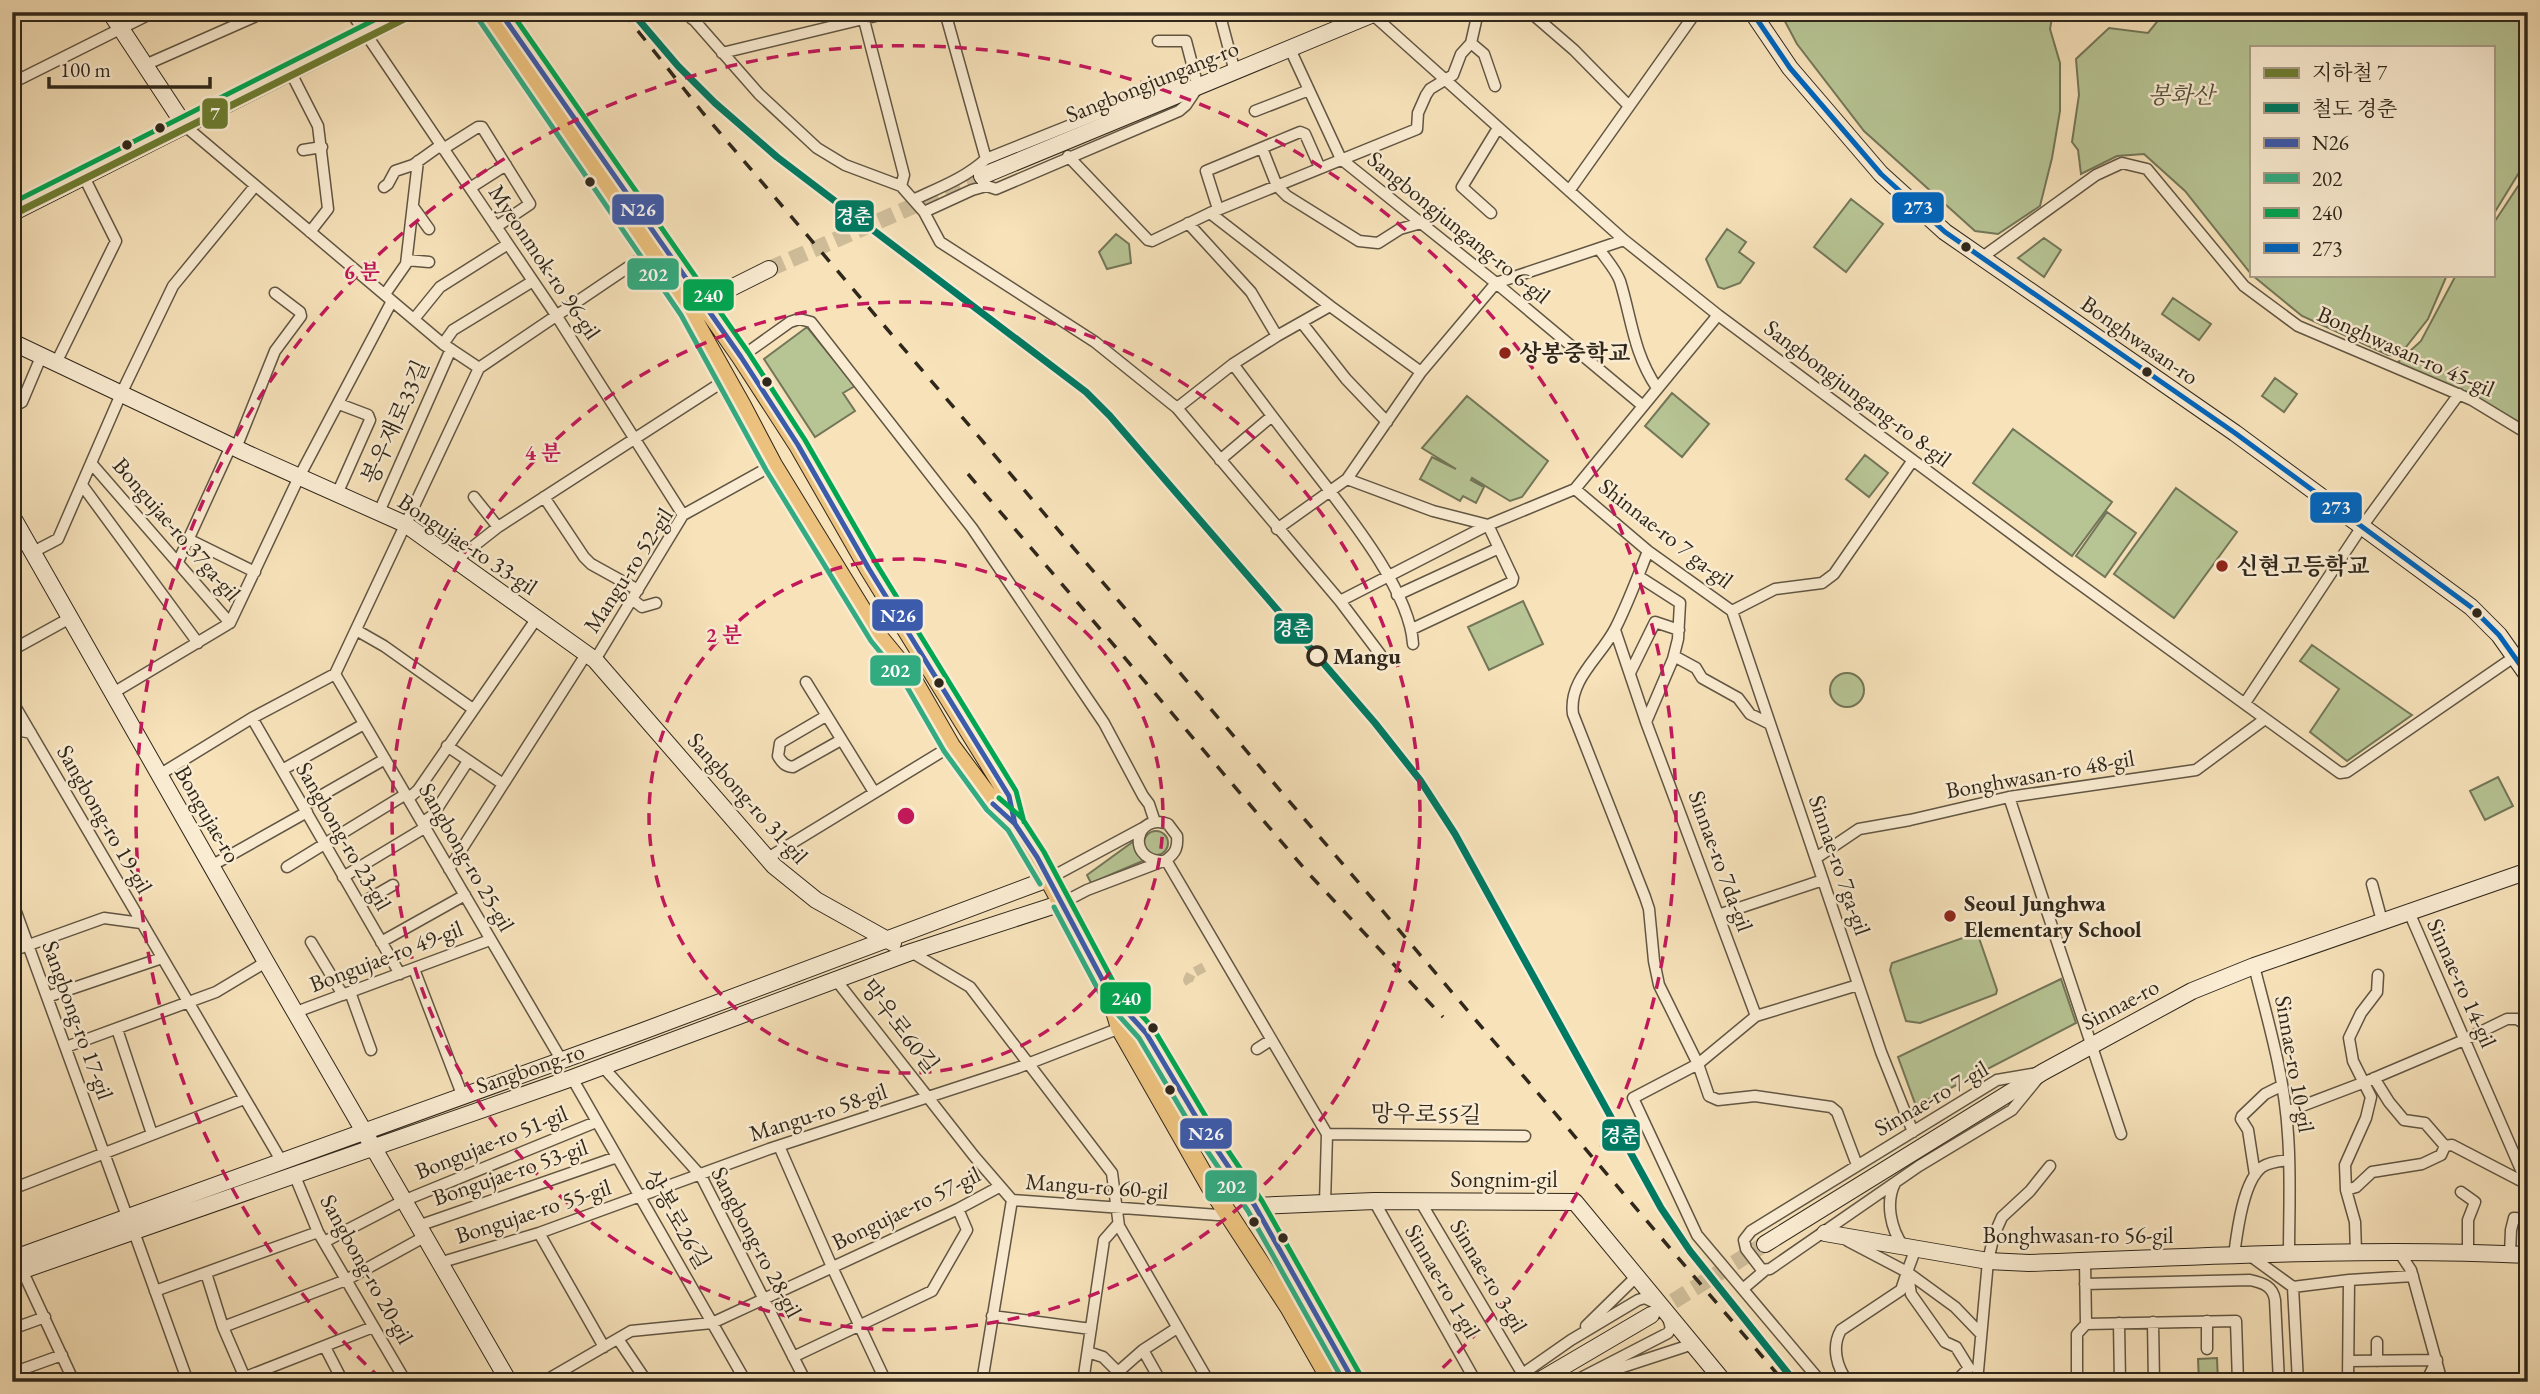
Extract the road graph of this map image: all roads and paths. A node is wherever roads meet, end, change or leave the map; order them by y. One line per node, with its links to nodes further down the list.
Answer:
1 (110, 12): 20 (main road)
2 (154, 12): 20 (street)
3 (256, 12): 26 (street)
4 (351, 12): 21 (street, Myeonmok-ro 96-gil)
5 (410, 12): 21 (main road)
6 (484, 12): 69 (main road)
7 (499, 12): 78 (main road)
8 (719, 12): 17 (street)
9 (892, 12): 19 (street)
10 (945, 12): 47 (street)
11 (1219, 12): 27 (street)
12 (1478, 12): 23 (street)
13 (1531, 12): 18 (street)
14 (1696, 12): 34 (street)
15 (1752, 12): 70 (main road, Bonghwasan-ro)
16 (1375, 13): 24 (main road, Sangbongjungang-ro); 30 (street, Sangbongjungang-ro 8-gil)
17 (689, 16): 25 (street)
18 (1545, 17): 34 (street)
19 (864, 19): 25 (street); 50 (street)
20 (121, 29): 26 (main road); 29 (street)
21 (366, 35): 28 (main road); 39 (street, Myeonmok-ro 96-gil)
22 (1158, 41): 32 (street)
23 (1471, 43): 30 (street); 31 (street)
24 (1290, 49): 27 (main road, Sangbongjungang-ro); 33 (street, Sangbongjungang-ro 6-gil)
25 (722, 54): 50 (street)
26 (145, 65): 36 (main road)
27 (1235, 72): 32 (main road, Sangbongjungang-ro)
28 (291, 73): 36 (main road); 38 (street)
29 (14, 79)
30 (1447, 81): 37 (street, Sangbongjungang-ro 8-gil); 43 (street)
31 (1495, 86)
32 (1198, 87): 42 (street); 47 (main road, Sangbongjungang-ro)
33 (1309, 90): 35 (street); 43 (street, Sangbongjungang-ro 6-gil)
34 (1628, 105): 54 (street)
35 (1255, 111)
36 (185, 126): 48 (main road); 49 (street)
37 (1498, 128): 54 (street, Sangbongjungang-ro 8-gil); 60 (street)
38 (321, 147): 41 (street); 65 (street)
39 (442, 147): 44 (street); 45 (street); 53 (street, Myeonmok-ro 96-gil)
40 (1262, 148): 46 (street); 51 (street); 57 (street)
41 (303, 150)
42 (1068, 156): 47 (street); 61 (street)
43 (1341, 159): 46 (street); 62 (street, Sangbongjungang-ro 6-gil)
44 (418, 161): 52 (street); 56 (street)
45 (506, 165): 53 (street); 63 (street)
46 (1320, 168): 51 (street)
47 (983, 172): 55 (street); 58 (street)
48 (84, 177): 59 (main road); 88 (street)
49 (255, 186): 65 (street); 94 (street)
50 (901, 186): 55 (street)
51 (1277, 186): 57 (street); 62 (street)
52 (384, 187)
53 (470, 188): 63 (street, Myeonmok-ro 96-gil)
54 (1569, 191): 66 (street, Sangbongjungang-ro 8-gil)
55 (915, 199): 58 (street)
56 (414, 208): 64 (street); 71 (street)
57 (1214, 211): 61 (street); 79 (street)
58 (925, 212): 99 (street)
59 (12, 213)
60 (1491, 214)
61 (1188, 223): 84 (street)
62 (1421, 223): 75 (street, Sangbongjungang-ro 6-gil)
63 (496, 227): 67 (street, Myeonmok-ro 96-gil)
64 (429, 229)
65 (310, 232): 77 (street)
66 (1624, 240): 68 (street); 81 (street, Sangbongjungang-ro 8-gil)
67 (508, 244): 74 (street, Myeonmok-ro 96-gil); 82 (street)
68 (1599, 249): 75 (street); 93 (street)
69 (649, 253): 78 (main road); 80 (street)
70 (1981, 258): 95 (street, Bonghwasan-ro 45-gil); 123 (main road, Bonghwasan-ro)
71 (407, 260): 72 (street); 77 (street)
72 (429, 262)
73 (769, 269): 78 (main road)
74 (533, 281): 80 (street, Myeonmok-ro 96-gil); 86 (street)
75 (1496, 282): 91 (street); 97 (street, Sangbongjungang-ro 6-gil)
76 (275, 293): 104 (street)
77 (388, 297): 82 (street); 96 (street)
78 (694, 306): 87 (main road); 92 (main road)
79 (1330, 306): 83 (street); 91 (street)
80 (556, 315): 90 (street); 103 (street, Myeonmok-ro 96-gil)
81 (1718, 315): 93 (street); 106 (street, Sangbongjungang-ro 8-gil)
82 (414, 319): 86 (street)
83 (1302, 323): 84 (street); 101 (street)
84 (1277, 336): 89 (street)
85 (12, 342): 88 (main road, Bongujae-ro 33-gil)
86 (447, 346): 90 (street); 117 (street, 봉우재로33길)
87 (741, 357): 181 (main road); 183 (street)
88 (49, 360): 94 (main road, Bongujae-ro 33-gil); 98 (street)
89 (1233, 365): 99 (street); 100 (street)
90 (479, 368): 120 (street)
91 (1421, 372): 101 (street)
92 (727, 379): 103 (street); 108 (main road)
93 (1657, 388): 97 (street)
94 (121, 394): 104 (main road, Bongujae-ro 33-gil); 107 (street)
95 (2459, 394): 102 (street, Bonghwasan-ro 45-gil); 123 (street)
96 (339, 404): 109 (street); 114 (street)
97 (1643, 406): 112 (street)
98 (12, 407)
99 (1177, 408): 105 (street)
100 (1272, 416): 105 (street); 113 (street)
101 (1387, 422): 110 (street)
102 (2528, 434)
103 (635, 439): 116 (street); 118 (street, Myeonmok-ro 96-gil)
104 (234, 447): 109 (main road, Bongujae-ro 33-gil); 125 (street)
105 (1220, 460): 124 (street)
106 (1913, 460): 138 (street); 159 (street, Sangbongjungang-ro 8-gil)
107 (92, 463): 111 (street); 130 (street, Bongujae-ro 37ga-gil)
108 (773, 465): 118 (street, Mangu-ro 52-gil); 171 (main road)
109 (299, 477): 114 (main road, Bongujae-ro 33-gil); 131 (street)
110 (1347, 479): 113 (street); 121 (street)
111 (82, 485): 128 (street); 146 (street)
112 (1575, 489): 121 (street); 127 (street, Shinnae-ro 7 ga-gil)
113 (1329, 491): 124 (street); 133 (street)
114 (337, 494): 117 (main road, Bongujae-ro 33-gil)
115 (474, 497): 122 (street)
116 (544, 498): 122 (street); 134 (street)
117 (379, 512): 120 (main road, Bongujae-ro 33-gil)
118 (683, 515): 134 (street, Mangu-ro 52-gil)
119 (12, 516): 128 (main road, Bongujae-ro)
120 (405, 524): 129 (main road, Bongujae-ro 33-gil); 143 (street)
121 (1488, 526): 126 (street); 133 (street)
122 (498, 527): 129 (street)
123 (2361, 528): 152 (main road, Bonghwasan-ro); 159 (street)
124 (1278, 529): 136 (street)
125 (188, 540): 130 (street); 131 (street)
126 (1499, 548): 135 (street); 142 (street)
127 (1648, 551): 132 (street); 138 (street, Shinnae-ro 7 ga-gil)
128 (33, 552): 139 (main road, Bongujae-ro)
129 (456, 560): 140 (main road, Bongujae-ro 33-gil)
130 (178, 562): 141 (street, Bongujae-ro 37ga-gil)
131 (255, 572): 141 (street)
132 (1638, 576): 144 (street); 145 (street)
133 (1389, 577): 135 (street); 136 (street)
134 (635, 594): 137 (street); 151 (street, Mangu-ro 52-gil)
135 (1397, 595): 142 (street)
136 (1340, 601): 149 (street)
137 (656, 603)
138 (1732, 611): 166 (street, Sinnae-ro 7ga-gil)
139 (70, 618): 148 (street); 157 (main road, Bongujae-ro)
140 (537, 618): 151 (main road, Bongujae-ro 33-gil); 160 (street)
141 (230, 623): 146 (street)
142 (1412, 629): 147 (street)
143 (356, 630): 154 (street); 160 (street)
144 (1615, 630): 153 (street, Sinnae-ro 7da-gil); 237 (street)
145 (1679, 630): 150 (street); 153 (street)
146 (198, 643): 157 (street)
147 (1413, 644)
148 (12, 650)
149 (1380, 654)
150 (1674, 656): 164 (street); 166 (street)
151 (591, 657): 176 (street, Mangu-ro 52-gil); 186 (main road, Sangbong-ro 31-gil)
152 (2514, 657): 155 (main road, Bonghwasan-ro); 163 (street, Sangbongjungang-ro 8-gil)
153 (1630, 673): 164 (street, Sinnae-ro 7da-gil)
154 (335, 674): 162 (street); 165 (street, Sangbong-ro 25-gil)
155 (2528, 676)
156 (806, 682): 161 (street)
157 (113, 693): 175 (main road, Bongujae-ro)
158 (12, 701): 168 (street, Sangbong-ro 19-gil)
159 (2245, 703): 163 (street, Sangbongjungang-ro 8-gil)
160 (473, 709): 170 (street)
161 (826, 716): 169 (street); 169 (street)
162 (252, 718): 174 (street, Sangbong-ro 23-gil); 175 (street)
163 (2265, 719): 179 (street, Bonghwasan-ro 48-gil)
164 (1646, 722): 202 (street, Sinnae-ro 7da-gil)
165 (364, 724): 172 (street, Sangbong-ro 25-gil); 174 (street)
166 (1770, 724): 185 (street, Sinnae-ro 7ga-gil)
167 (12, 729): 168 (street)
168 (31, 733): 204 (street, Sangbong-ro 19-gil)
169 (841, 740): 177 (street)
170 (447, 746): 173 (street); 178 (street)
171 (951, 746): 177 (street); 181 (main road)
172 (385, 759): 178 (street, Sangbong-ro 25-gil); 180 (street)
173 (468, 761): 176 (street); 182 (street)
174 (282, 770): 180 (street, Sangbong-ro 23-gil)
175 (159, 775): 188 (main road, Bongujae-ro)
176 (503, 784): 190 (street, Mangu-ro 52-gil)
177 (874, 792): 186 (street)
178 (407, 796): 182 (street, Sangbong-ro 25-gil); 184 (street)
179 (2009, 797): 185 (street, Bonghwasan-ro 48-gil); 231 (street)
180 (305, 809): 184 (street, Sangbong-ro 23-gil); 188 (street)
181 (1015, 824): 193 (main road)
182 (424, 825): 190 (street, Sangbong-ro 25-gil); 192 (street)
183 (1149, 825): 187 (street); 187 (street); 193 (street)
184 (325, 844): 189 (street); 192 (street, Sangbong-ro 23-gil)
185 (1816, 858): 194 (street, Sinnae-ro 7ga-gil)
186 (766, 859): 206 (main road, Sangbong-ro 31-gil)
187 (1163, 861): 199 (street); 229 (street)
188 (211, 866): 213 (main road, Bongujae-ro)
189 (287, 867)
190 (449, 869): 197 (street, Sangbong-ro 25-gil)
191 (2528, 871): 201 (main road, Sinnae-ro)
192 (343, 877): 200 (street, Sangbong-ro 23-gil)
193 (1048, 879): 199 (main road); 206 (main road, Sangbong-ro)
194 (1823, 880): 202 (street); 219 (street, Sinnae-ro 7ga-gil)
195 (2372, 884): 203 (street)
196 (393, 885): 200 (street)
197 (465, 895): 205 (street, Sangbong-ro 25-gil); 208 (street)
198 (12, 901): 209 (street, Sangbong-ro 17-gil)
199 (1062, 903): 211 (main road, Sangbong-ro); 220 (main road)
200 (360, 904): 208 (street, Sangbong-ro 23-gil)
201 (2409, 912): 203 (main road, Sinnae-ro); 230 (street, Sinnae-ro 14-gil)
202 (1718, 915): 225 (street, Sinnae-ro 7da-gil)
203 (2382, 921): 214 (main road, Sinnae-ro)
204 (141, 923): 209 (street); 212 (street, Sangbong-ro 19-gil)
205 (490, 940): 215 (street, Bongujae-ro 49-gil); 235 (street, Sangbong-ro 25-gil)
206 (888, 941): 211 (main road, Sangbong-ro 31-gil); 235 (main road, Sangbong-ro)
207 (311, 942): 221 (street)
208 (381, 942): 216 (street, Sangbong-ro 23-gil)
209 (29, 946): 210 (street); 222 (street, Sangbong-ro 17-gil)
210 (12, 951)
211 (911, 952): 218 (main road, Sangbong-ro); 236 (street)
212 (162, 958): 222 (street); 223 (street, Sangbong-ro 19-gil)
213 (266, 962): 223 (street); 224 (main road, Bongujae-ro)
214 (2254, 966): 231 (main road, Sinnae-ro); 242 (street, Sinnae-ro 10-gil)
215 (414, 968): 216 (street, Bongujae-ro 49-gil); 243 (street)
216 (400, 974): 221 (street, Bongujae-ro 49-gil)
217 (2378, 975): 241 (street)
218 (836, 980): 238 (main road, Sangbong-ro); 244 (street, 망우로60길)
219 (1858, 985): 225 (street); 248 (street, Sinnae-ro 7ga-gil)
220 (1110, 992): 227 (main road); 276 (main road)
221 (347, 994): 224 (street, Bongujae-ro 49-gil); 234 (street)
222 (47, 997): 232 (street, Sangbong-ro 17-gil)
223 (187, 1002): 228 (street); 245 (street, Sangbong-ro 19-gil)
224 (296, 1012): 253 (main road, Bongujae-ro)
225 (1756, 1016): 237 (street)
226 (2528, 1026): 230 (street)
227 (1120, 1028): 236 (street, Mangu-ro 58-gil); 279 (main road)
228 (117, 1029): 232 (street); 250 (street)
229 (1271, 1040): 233 (street); 249 (street)
230 (2464, 1040): 241 (street); 265 (street, Sinnae-ro 14-gil)
231 (2091, 1045): 239 (main road, Sinnae-ro); 251 (street)
232 (66, 1047): 256 (street, Sangbong-ro 17-gil)
233 (1256, 1049)
234 (371, 1050)
235 (562, 1061): 243 (main road, Sangbong-ro)
236 (1028, 1063): 244 (street, Mangu-ro 58-gil); 277 (street)
237 (1698, 1065): 259 (street); 310 (street)
238 (603, 1067): 240 (main road, Sangbong-ro); 263 (street, Sangbong-ro 28-gil)
239 (2043, 1072): 248 (street, Sinnae-ro 7-gil); 264 (street); 287 (main road, Sinnae-ro)
240 (572, 1078): 247 (street, 상봉로26길); 253 (main road, Sangbong-ro)
241 (2370, 1080): 246 (street); 255 (street); 268 (street)
242 (2281, 1086): 246 (street, Sinnae-ro 10-gil); 262 (street)
243 (463, 1097): 253 (main road, Sangbong-ro)
244 (930, 1098): 254 (street, Mangu-ro 58-gil); 266 (street, Mangu-ro 60-gil)
245 (244, 1099): 250 (street); 261 (street, Sangbong-ro 19-gil)
246 (2286, 1112): 258 (street, Sinnae-ro 10-gil)
247 (596, 1122): 257 (street, 상봉로26길); 272 (street, Bongujae-ro 51-gil)
248 (1913, 1132): 259 (street, Sinnae-ro 7-gil)
249 (1327, 1133): 252 (street, 망우로55길); 275 (street)
250 (152, 1134): 256 (street)
251 (2121, 1134)
252 (1525, 1136)
253 (369, 1140): 261 (main road, Sangbong-ro); 272 (main road, Bongujae-ro)
254 (779, 1146): 263 (street, Mangu-ro 58-gil); 300 (street)
255 (2445, 1146): 265 (street); 268 (street)
256 (105, 1153): 267 (street); 282 (street, Sangbong-ro 17-gil)
257 (617, 1157): 270 (street, 상봉로26길); 283 (street, Bongujae-ro 53-gil)
258 (2289, 1160): 262 (street); 292 (street, Sinnae-ro 10-gil)
259 (1857, 1166): 301 (street, Sinnae-ro 7-gil)
260 (2050, 1166): 296 (street)
261 (288, 1168): 282 (main road, Sangbong-ro); 286 (street, Sangbong-ro 20-gil)
262 (2255, 1175): 294 (street)
263 (701, 1176): 270 (street, Mangu-ro 58-gil); 312 (street, Sangbong-ro 28-gil)
264 (1895, 1183): 285 (street); 288 (street)
265 (2527, 1185)
266 (999, 1187): 271 (street, Mangu-ro 60-gil); 278 (street, Bongujae-ro 57-gil)
267 (12, 1189)
268 (2346, 1190): 289 (street)
269 (2461, 1192): 291 (street)
270 (640, 1197): 284 (street, Bongujae-ro 55-gil); 318 (street, 상봉로26길)
271 (1012, 1200): 277 (street, Mangu-ro 60-gil); 314 (street)
272 (403, 1201): 283 (main road, Bongujae-ro); 286 (street)
273 (1374, 1201): 274 (main road, Songnim-gil); 275 (main road, Songnim-gil); 365 (street, Sinnae-ro 1-gil)
274 (1420, 1201): 305 (main road, Songnim-gil); 344 (street, Sinnae-ro 3-gil)
275 (1325, 1203): 276 (main road, Songnim-gil)
276 (1255, 1206): 364 (main road)
277 (1115, 1208): 279 (street, Mangu-ro 60-gil); 281 (street)
278 (958, 1209): 300 (street, Bongujae-ro 57-gil); 321 (street)
279 (1227, 1214): 363 (main road)
280 (2528, 1219): 293 (street)
281 (1118, 1224): 324 (street); 326 (street)
282 (131, 1225): 298 (main road, Sangbong-ro); 311 (street, Sangbong-ro 17-gil)
283 (421, 1232): 299 (main road, Bongujae-ro); 306 (street, Bongujae-ro 53-gil)
284 (539, 1233): 299 (street, Bongujae-ro 55-gil); 333 (street)
285 (1829, 1233): 288 (main road, Bonghwasan-ro 56-gil); 301 (street); 302 (street)
286 (321, 1237): 303 (street); 306 (street, Sangbong-ro 20-gil)
287 (1765, 1244)
288 (1910, 1247): 296 (main road, Bonghwasan-ro 56-gil); 302 (street)
289 (2356, 1252): 290 (main road, Bonghwasan-ro 56-gil); 292 (main road, Bonghwasan-ro 56-gil)
290 (2399, 1252): 291 (main road, Bonghwasan-ro 56-gil); 304 (street)
291 (2468, 1252): 293 (main road, Bonghwasan-ro 56-gil)
292 (2289, 1254): 294 (main road, Bonghwasan-ro 56-gil)
293 (2510, 1254): 295 (main road, Bonghwasan-ro 56-gil)
294 (2241, 1255): 297 (main road, Bonghwasan-ro 56-gil); 309 (street)
295 (2528, 1255)
296 (1988, 1261): 297 (main road, Bonghwasan-ro 56-gil); 327 (street)
297 (2085, 1261): 308 (street)
298 (15, 1262): 315 (street)
299 (439, 1263): 352 (main road, Bongujae-ro)
300 (832, 1267): 312 (street, Bongujae-ro 57-gil); 321 (street, Bongujae-ro 57-gil)
301 (1764, 1271): 310 (street)
302 (1908, 1272): 327 (street); 371 (street); 372 (street)
303 (206, 1273): 311 (street); 322 (street)
304 (2413, 1276): 307 (street); 339 (street)
305 (1636, 1277): 313 (main road, Songnim-gil); 329 (street)
306 (346, 1280): 322 (street, Bongujae-ro 53-gil); 323 (street, Sangbong-ro 20-gil)
307 (2349, 1280): 309 (street); 340 (street)
308 (2085, 1284): 320 (street); 378 (street)
309 (2293, 1287): 379 (street)
310 (1744, 1288): 370 (street)
311 (155, 1291): 348 (street, Sangbong-ro 17-gil)
312 (764, 1300): 318 (street, Bongujae-ro 57-gil); 338 (street, Sangbong-ro 28-gil)
313 (1660, 1311): 329 (street); 331 (main road, Songnim-gil); 367 (main road); 368 (street)
314 (992, 1316): 326 (street); 358 (street)
315 (45, 1317): 325 (street); 337 (street)
316 (2207, 1321): 317 (street); 334 (street); 377 (street)
317 (2153, 1322): 319 (street); 376 (street)
318 (712, 1323): 328 (street, Bongujae-ro 57-gil); 355 (street, 상봉로26길)
319 (2119, 1323): 320 (street); 375 (street)
320 (2086, 1324): 374 (street)
321 (861, 1325): 338 (street); 357 (street)
322 (223, 1327): 345 (street)
323 (373, 1327): 332 (street); 351 (street, Sangbong-ro 20-gil)
324 (1177, 1328): 335 (street); 362 (street)
325 (12, 1329)
326 (1091, 1329): 336 (street)
327 (1981, 1334): 373 (street)
328 (618, 1339): 333 (street, Bongujae-ro 57-gil); 354 (street)
329 (1571, 1340): 344 (street)
330 (2377, 1342): 341 (street)
331 (1693, 1344): 368 (street); 369 (main road, Songnim-gil)
332 (326, 1347): 345 (street); 350 (street)
333 (604, 1347): 353 (street, Bongujae-ro 57-gil)
334 (2207, 1349)
335 (1143, 1350): 342 (street); 361 (street)
336 (1087, 1352): 342 (street); 359 (street)
337 (62, 1355): 343 (street); 347 (street)
338 (793, 1357): 356 (street, Sangbong-ro 28-gil)
339 (2437, 1360): 341 (street); 346 (street); 381 (street)
340 (2348, 1361): 341 (street); 380 (street)
341 (2376, 1361)
342 (1118, 1372): 360 (street)
343 (12, 1373)
344 (1522, 1373): 366 (street)
345 (245, 1378): 349 (street)
346 (2426, 1381)
347 (74, 1382)
348 (188, 1382)
349 (233, 1382)
350 (344, 1382)
351 (405, 1382)
352 (509, 1382)
353 (543, 1382)
354 (649, 1382)
355 (746, 1382)
356 (806, 1382)
357 (887, 1382)
358 (982, 1382)
359 (1083, 1382)
360 (1128, 1382)
361 (1161, 1382)
362 (1209, 1382)
363 (1332, 1382)
364 (1354, 1382)
365 (1476, 1382)
366 (1511, 1382)
367 (1537, 1382)
368 (1573, 1382)
369 (1724, 1382)
370 (1821, 1382)
371 (1848, 1382)
372 (1955, 1382)
373 (1977, 1382)
374 (2077, 1382)
375 (2120, 1382)
376 (2154, 1382)
377 (2238, 1382)
378 (2279, 1382)
379 (2298, 1382)
380 (2348, 1382)
381 (2442, 1382)

